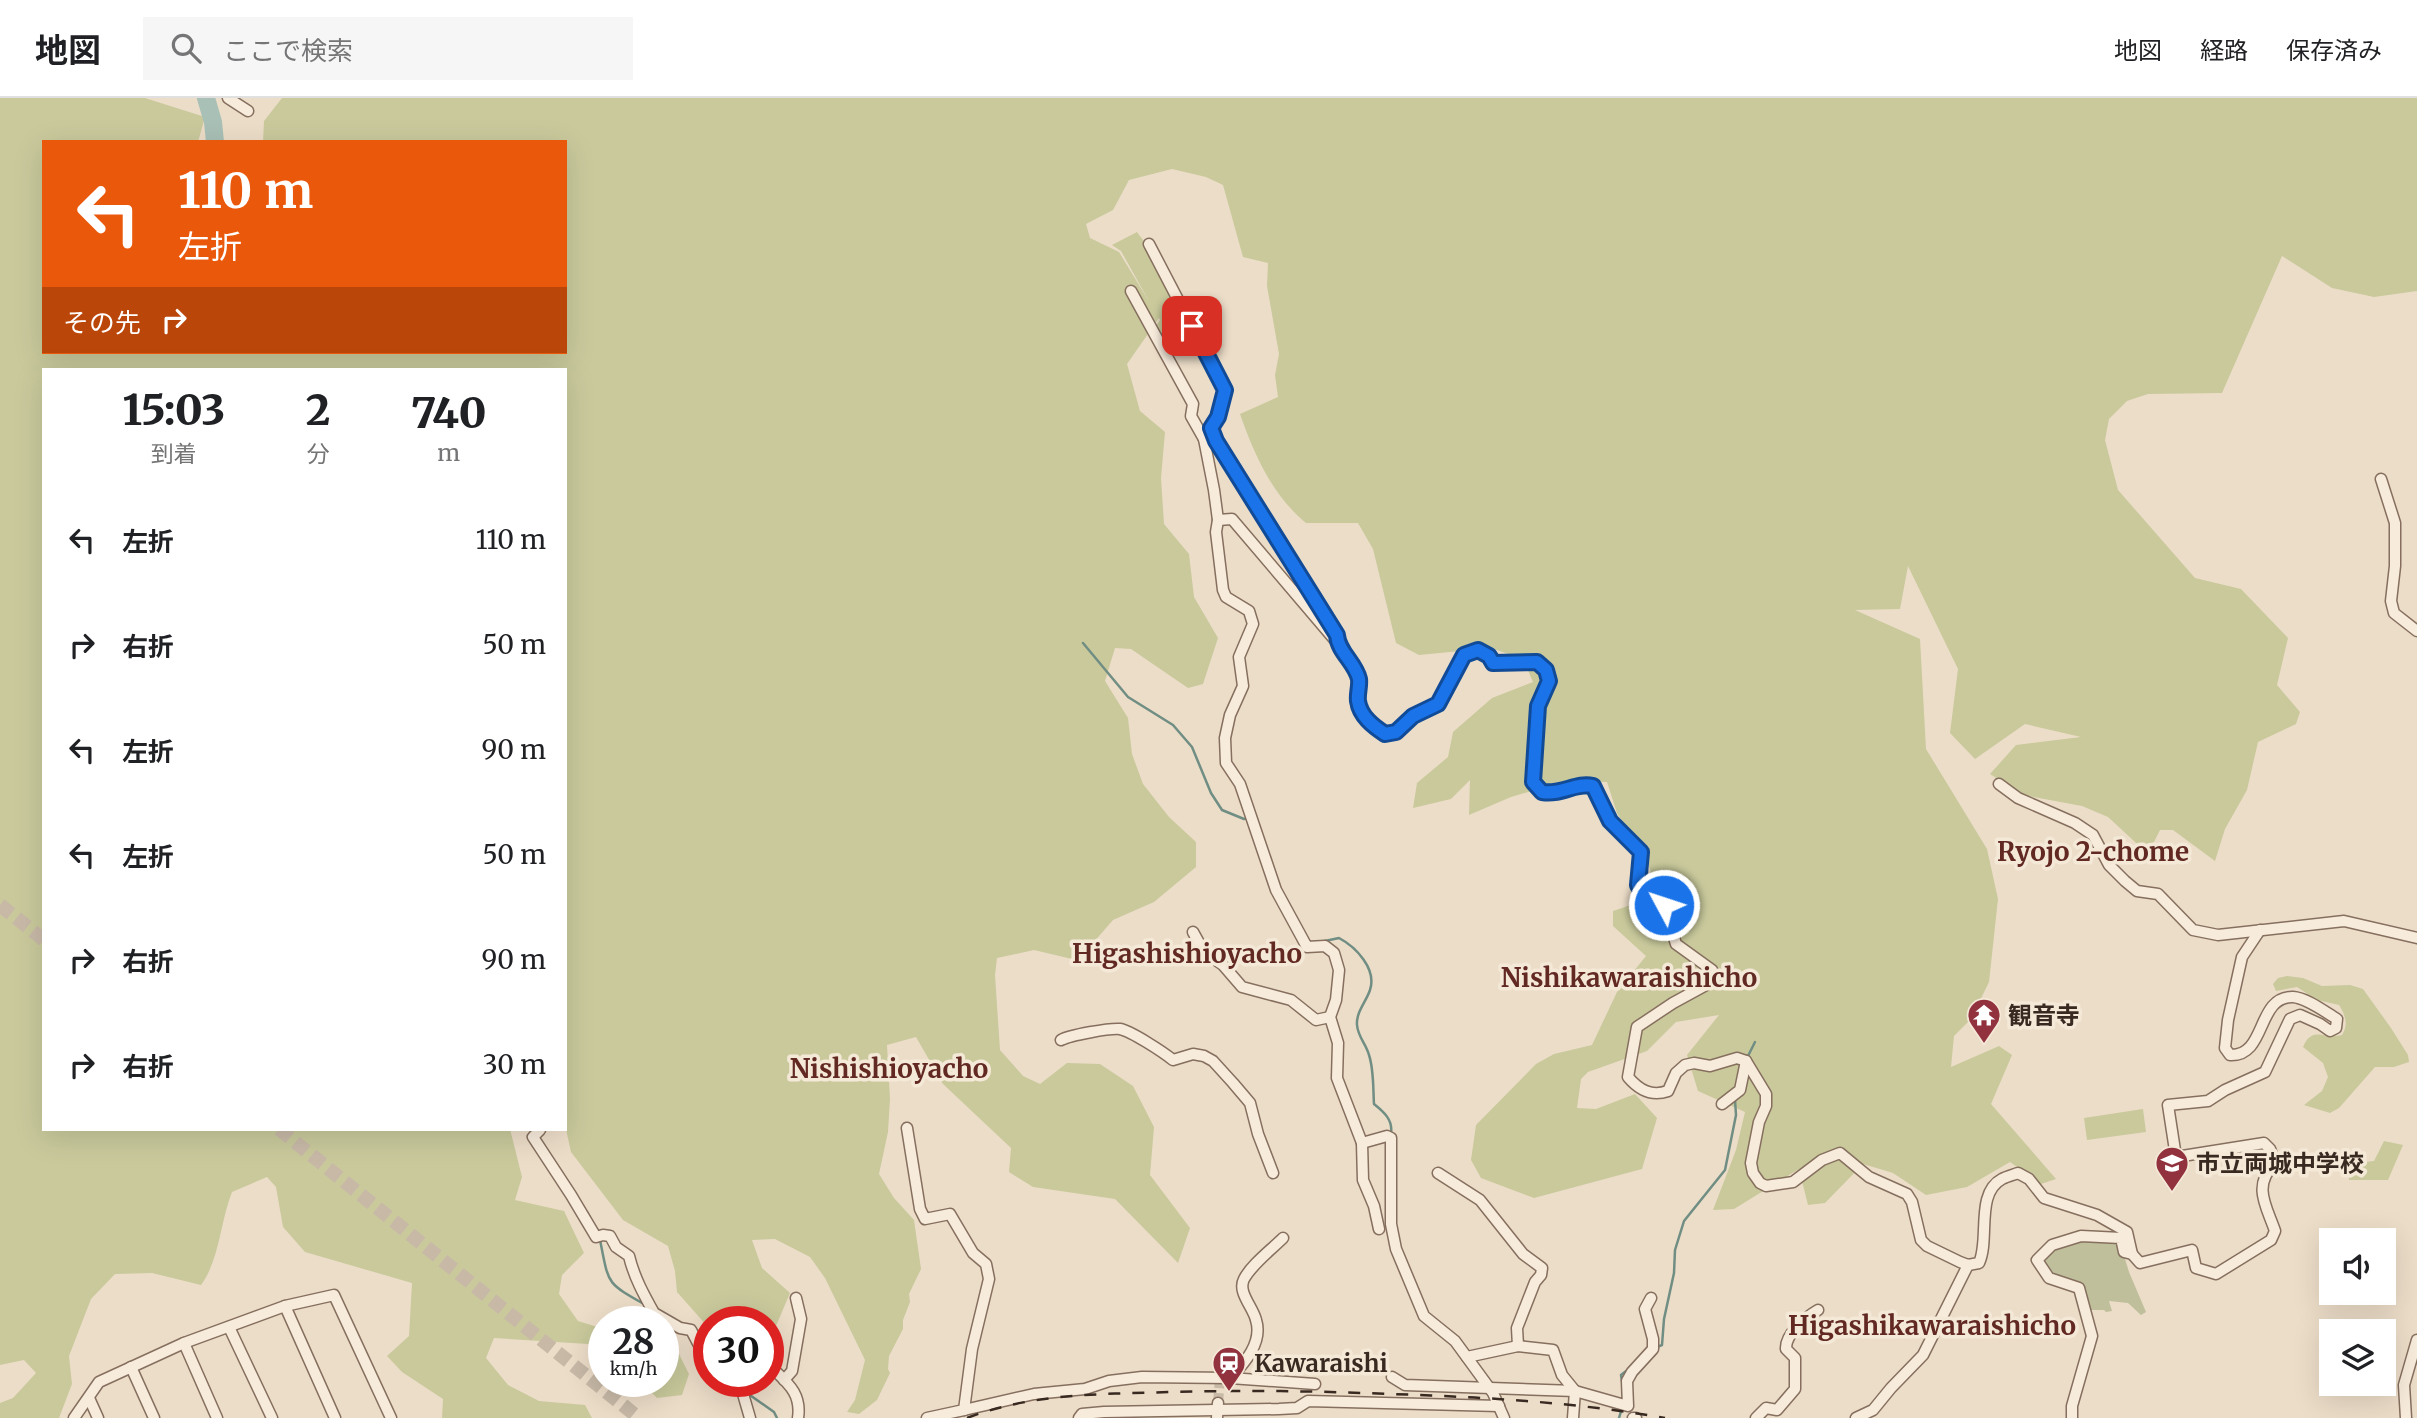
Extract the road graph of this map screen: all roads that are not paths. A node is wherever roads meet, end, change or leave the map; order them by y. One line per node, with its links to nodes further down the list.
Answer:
1 (228, 98): 2 (street)
2 (248, 111)
3 (1149, 244): 5 (street)
4 (1131, 291): 6 (street)
5 (1211, 428): 6 (street); 10 (street)
6 (1204, 439): 8 (street)
7 (2381, 479): 9 (street)
8 (1218, 520): 10 (street); 15 (street)
9 (2417, 631)
10 (1337, 643): 17 (street)
11 (1999, 784): 12 (street)
12 (2260, 930): 14 (street); 26 (street)
13 (1193, 932): 15 (street)
14 (2417, 938)
15 (1331, 1017): 21 (street)
16 (1061, 1040): 22 (street)
17 (1746, 1061): 18 (street); 27 (street)
18 (1723, 1104)
19 (907, 1128): 48 (street)
20 (537, 1132): 33 (street)
21 (1362, 1143): 24 (street); 37 (street)
22 (1273, 1173)
23 (1438, 1173): 36 (street)
24 (1379, 1229)
25 (1283, 1238): 40 (street)
26 (2133, 1254): 27 (street); 65 (street)
27 (1968, 1265): 64 (street)
28 (796, 1298): 41 (street)
29 (1651, 1298): 44 (street)
30 (285, 1306): 32 (street); 55 (street); 56 (street)
31 (1818, 1310): 63 (street)
32 (229, 1327): 35 (street); 54 (street)
33 (693, 1333)
34 (2417, 1340): 66 (street)
35 (184, 1343): 38 (street); 53 (street)
36 (1518, 1346): 37 (street); 44 (street)
37 (1466, 1357): 43 (street)
38 (131, 1367): 46 (street); 52 (street)
39 (1392, 1377): 43 (street)
40 (1230, 1378): 42 (street); 48 (street)
41 (784, 1380): 58 (street)
42 (1315, 1384)
43 (1488, 1387): 44 (street); 47 (street)
44 (1575, 1391): 62 (street)
45 (743, 1397): 57 (street)
46 (89, 1398): 50 (street); 51 (street)
47 (1499, 1406): 49 (street); 61 (street)
48 (964, 1410): 59 (street)
49 (1217, 1410): 60 (street)
50 (74, 1418)
51 (98, 1418)
52 (154, 1418)
53 (217, 1418)
54 (272, 1418)
55 (335, 1418)
56 (391, 1418)
57 (750, 1418)
58 (798, 1418)
59 (927, 1418)
60 (1079, 1418)
61 (1504, 1418)
62 (1573, 1418)
63 (1756, 1418)
64 (1856, 1418)
65 (2072, 1418)
66 (2406, 1418)

